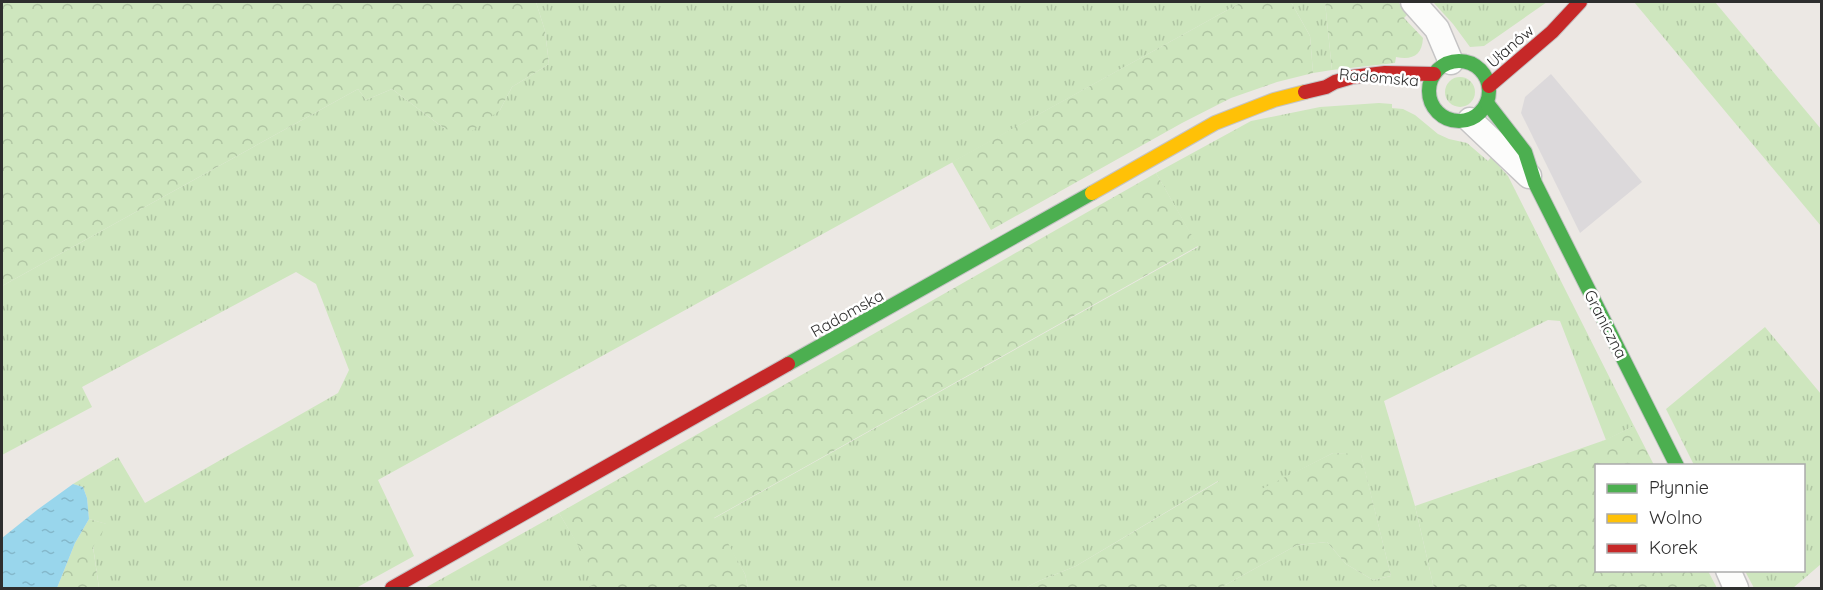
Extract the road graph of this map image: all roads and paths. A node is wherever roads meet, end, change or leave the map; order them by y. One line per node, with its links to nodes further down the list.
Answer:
1 (1413, 2): 5 (street)
2 (1579, 3): 3 (street, Ułanów); 6 (street, Ułanów)
3 (1544, 20)
4 (1488, 57): 5 (street, Ułanów)
5 (1452, 67): 6 (street); 7 (street, Radomska); 10 (street)
6 (1489, 86): 9 (street)
7 (1326, 87): 8 (street, Radomska); 14 (street, Radomska)
8 (1342, 93)
9 (1487, 103): 10 (street); 11 (street, Graniczna)
10 (1470, 120): 11 (street, Graniczna)
11 (1535, 183): 12 (street, Graniczna)
12 (1676, 464)
13 (1729, 572): 15 (street)
14 (392, 588)
15 (1736, 588)

